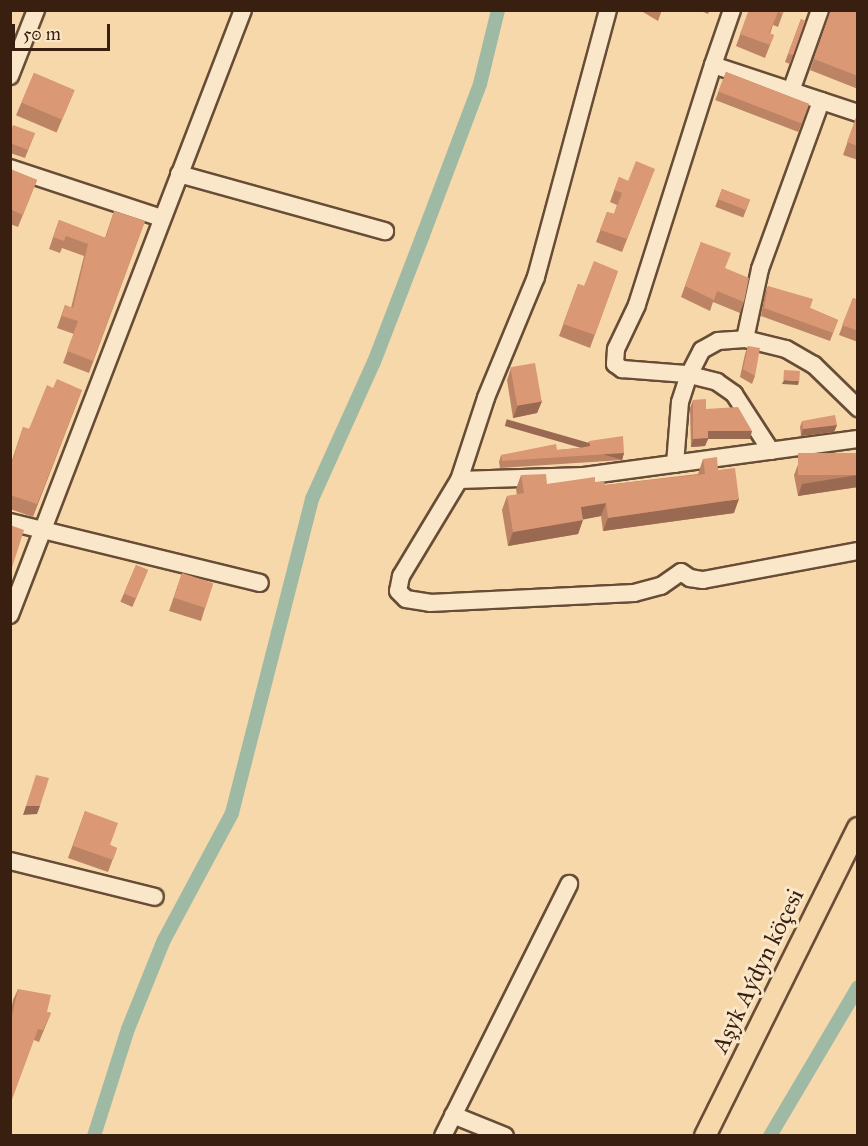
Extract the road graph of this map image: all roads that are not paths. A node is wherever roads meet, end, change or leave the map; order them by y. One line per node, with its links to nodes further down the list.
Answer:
1 (36, 10): 7 (street)
2 (243, 10): 12 (street)
3 (608, 10): 21 (street)
4 (732, 10): 6 (street)
5 (820, 10): 8 (street)
6 (713, 65): 8 (street); 16 (street)
7 (10, 76)
8 (791, 91): 9 (street)
9 (822, 101): 10 (street); 15 (street)
10 (858, 113)
11 (10, 168): 13 (street)
12 (179, 174): 13 (street); 14 (street)
13 (161, 218): 23 (street)
14 (385, 231)
15 (745, 339): 16 (street); 17 (street)
16 (689, 375): 19 (street); 20 (street)
17 (858, 408)
18 (858, 439): 19 (street)
19 (771, 451): 20 (street)
20 (675, 464): 21 (street)
21 (459, 480): 24 (street)
22 (10, 522): 23 (street)
23 (44, 531): 25 (street); 26 (street)
24 (858, 551)
25 (260, 583)
26 (10, 615)
27 (858, 828): 34 (main road, Aşyk Aýdyn köçesi)
28 (10, 861): 30 (street)
29 (568, 884): 31 (street)
30 (155, 897)
31 (453, 1115): 32 (street); 33 (street)
32 (443, 1136)
33 (505, 1136)
34 (705, 1136)

